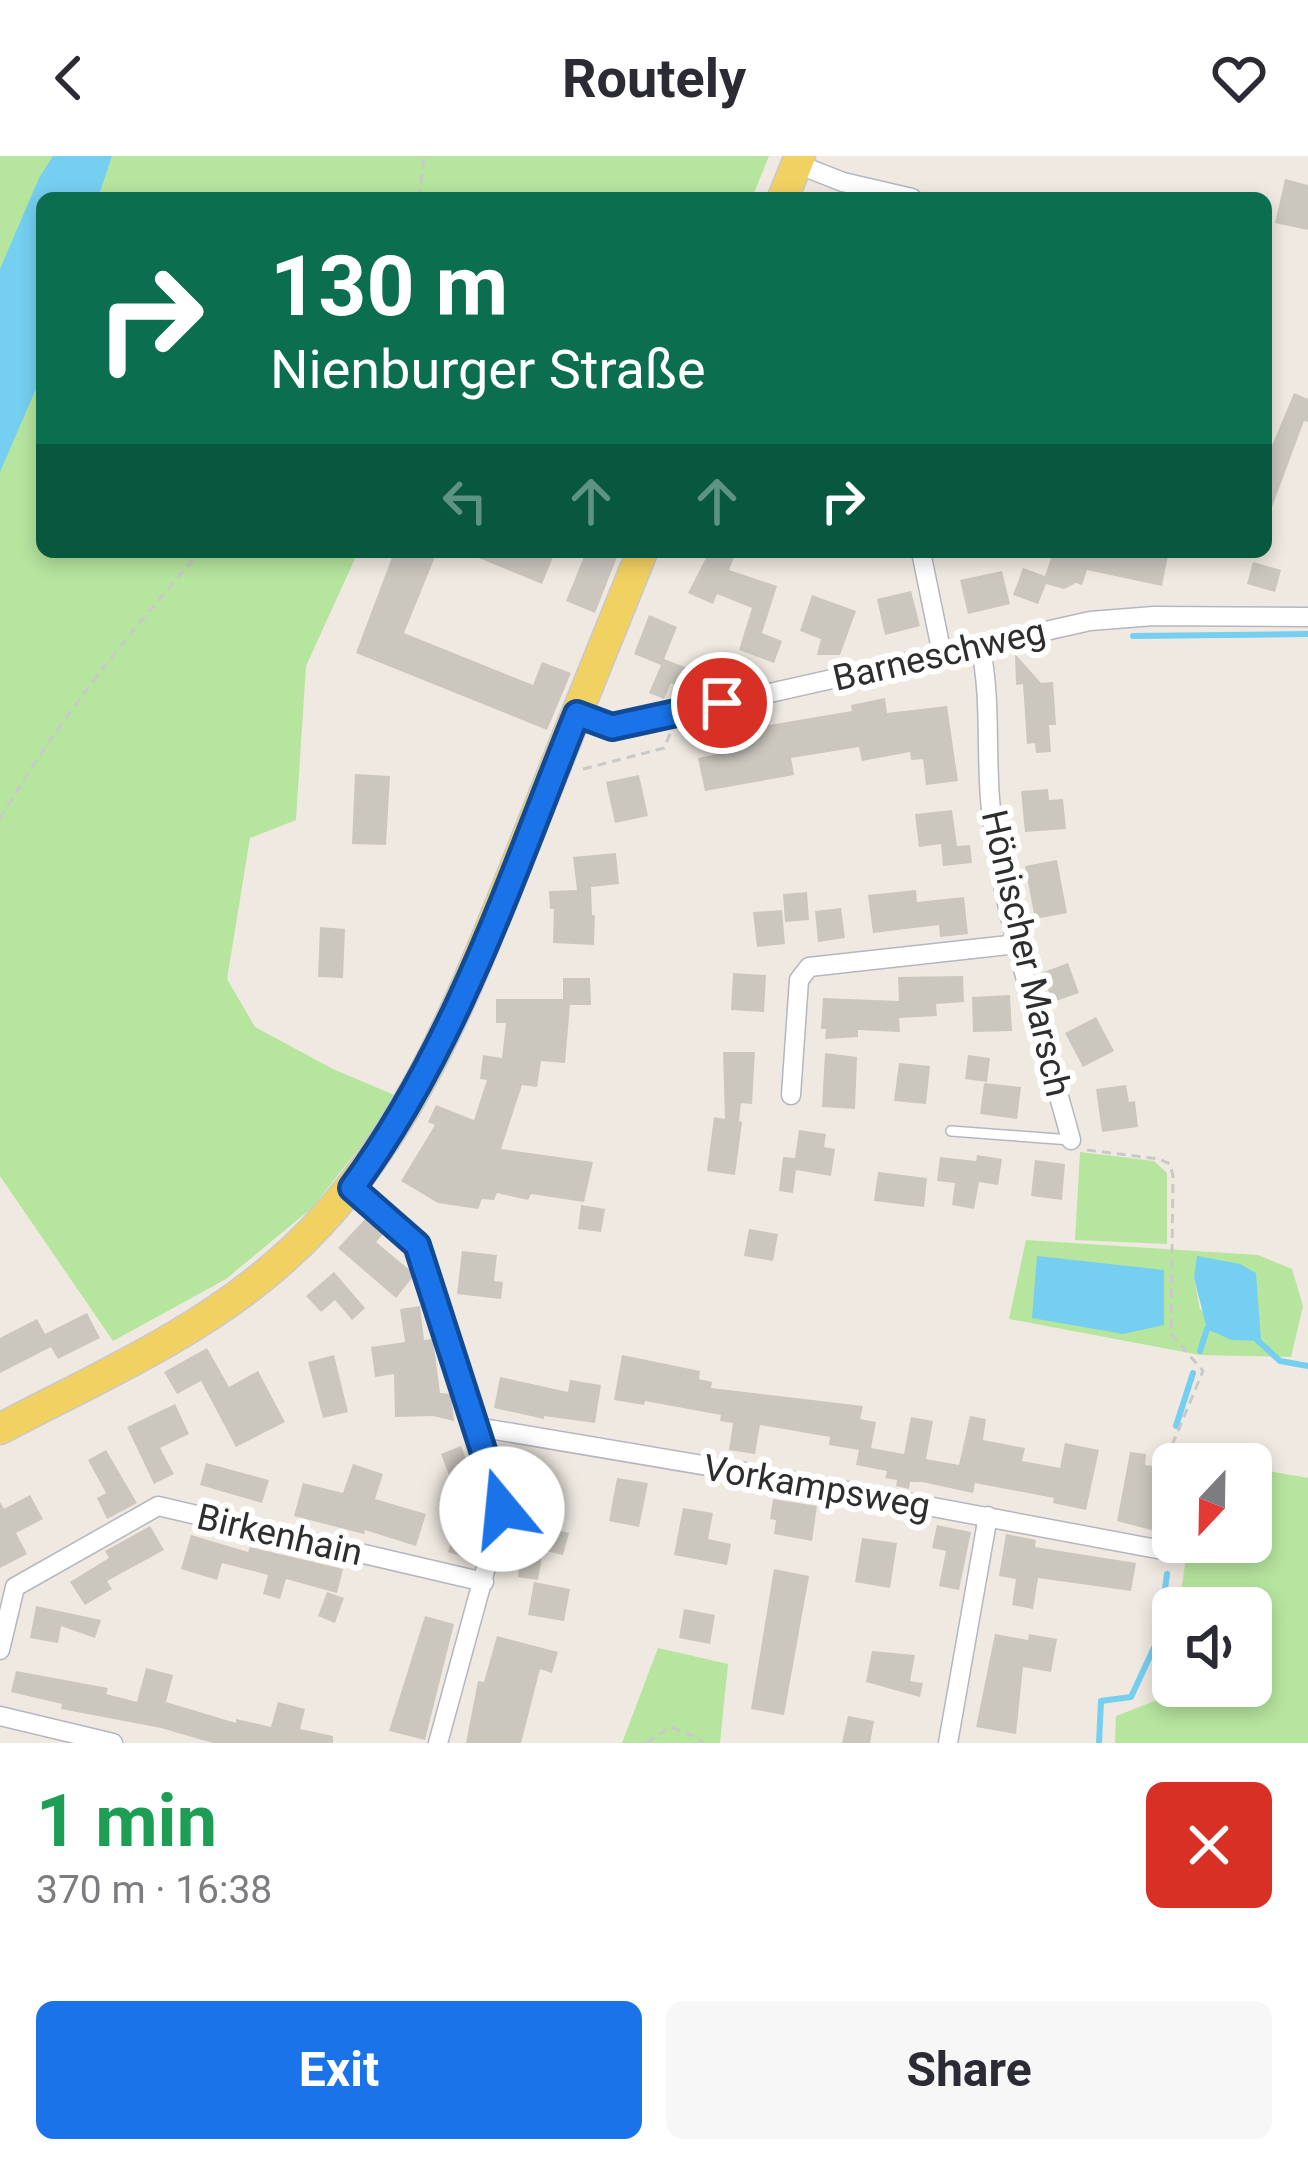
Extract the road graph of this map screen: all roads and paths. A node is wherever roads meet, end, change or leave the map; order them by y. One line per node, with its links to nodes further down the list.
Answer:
1 (424, 156): 3 (path)
2 (799, 160): 4 (main road); 5 (street)
3 (420, 192)
4 (786, 192)
5 (886, 192)
6 (195, 558): 15 (path)
7 (640, 558): 12 (main road)
8 (921, 558): 11 (street)
9 (1308, 616): 10 (street, Barneschweg)
10 (980, 645): 11 (street, Barneschweg); 16 (street, Hönischer Marsch)
11 (943, 654): 12 (street, Barneschweg)
12 (577, 714): 20 (main road)
13 (672, 728): 14 (path)
14 (570, 772)
15 (0, 819)
16 (1018, 944): 17 (street); 19 (street, Hönischer Marsch)
17 (791, 1095)
18 (951, 1131): 19 (lane, Hönischer Marsch)
19 (1071, 1140): 23 (path)
20 (352, 1188): 21 (street); 22 (main road)
21 (477, 1427): 24 (street, Vorkampsweg); 26 (street)
22 (0, 1430)
23 (1173, 1443)
24 (988, 1516): 25 (street, Vorkampsweg); 33 (street)
25 (1152, 1548)
26 (484, 1582): 27 (street, Birkenhain); 30 (street)
27 (0, 1650)
28 (0, 1716): 29 (street)
29 (113, 1743)
30 (438, 1743)
31 (647, 1743): 32 (path)
32 (703, 1743)
33 (948, 1743)

